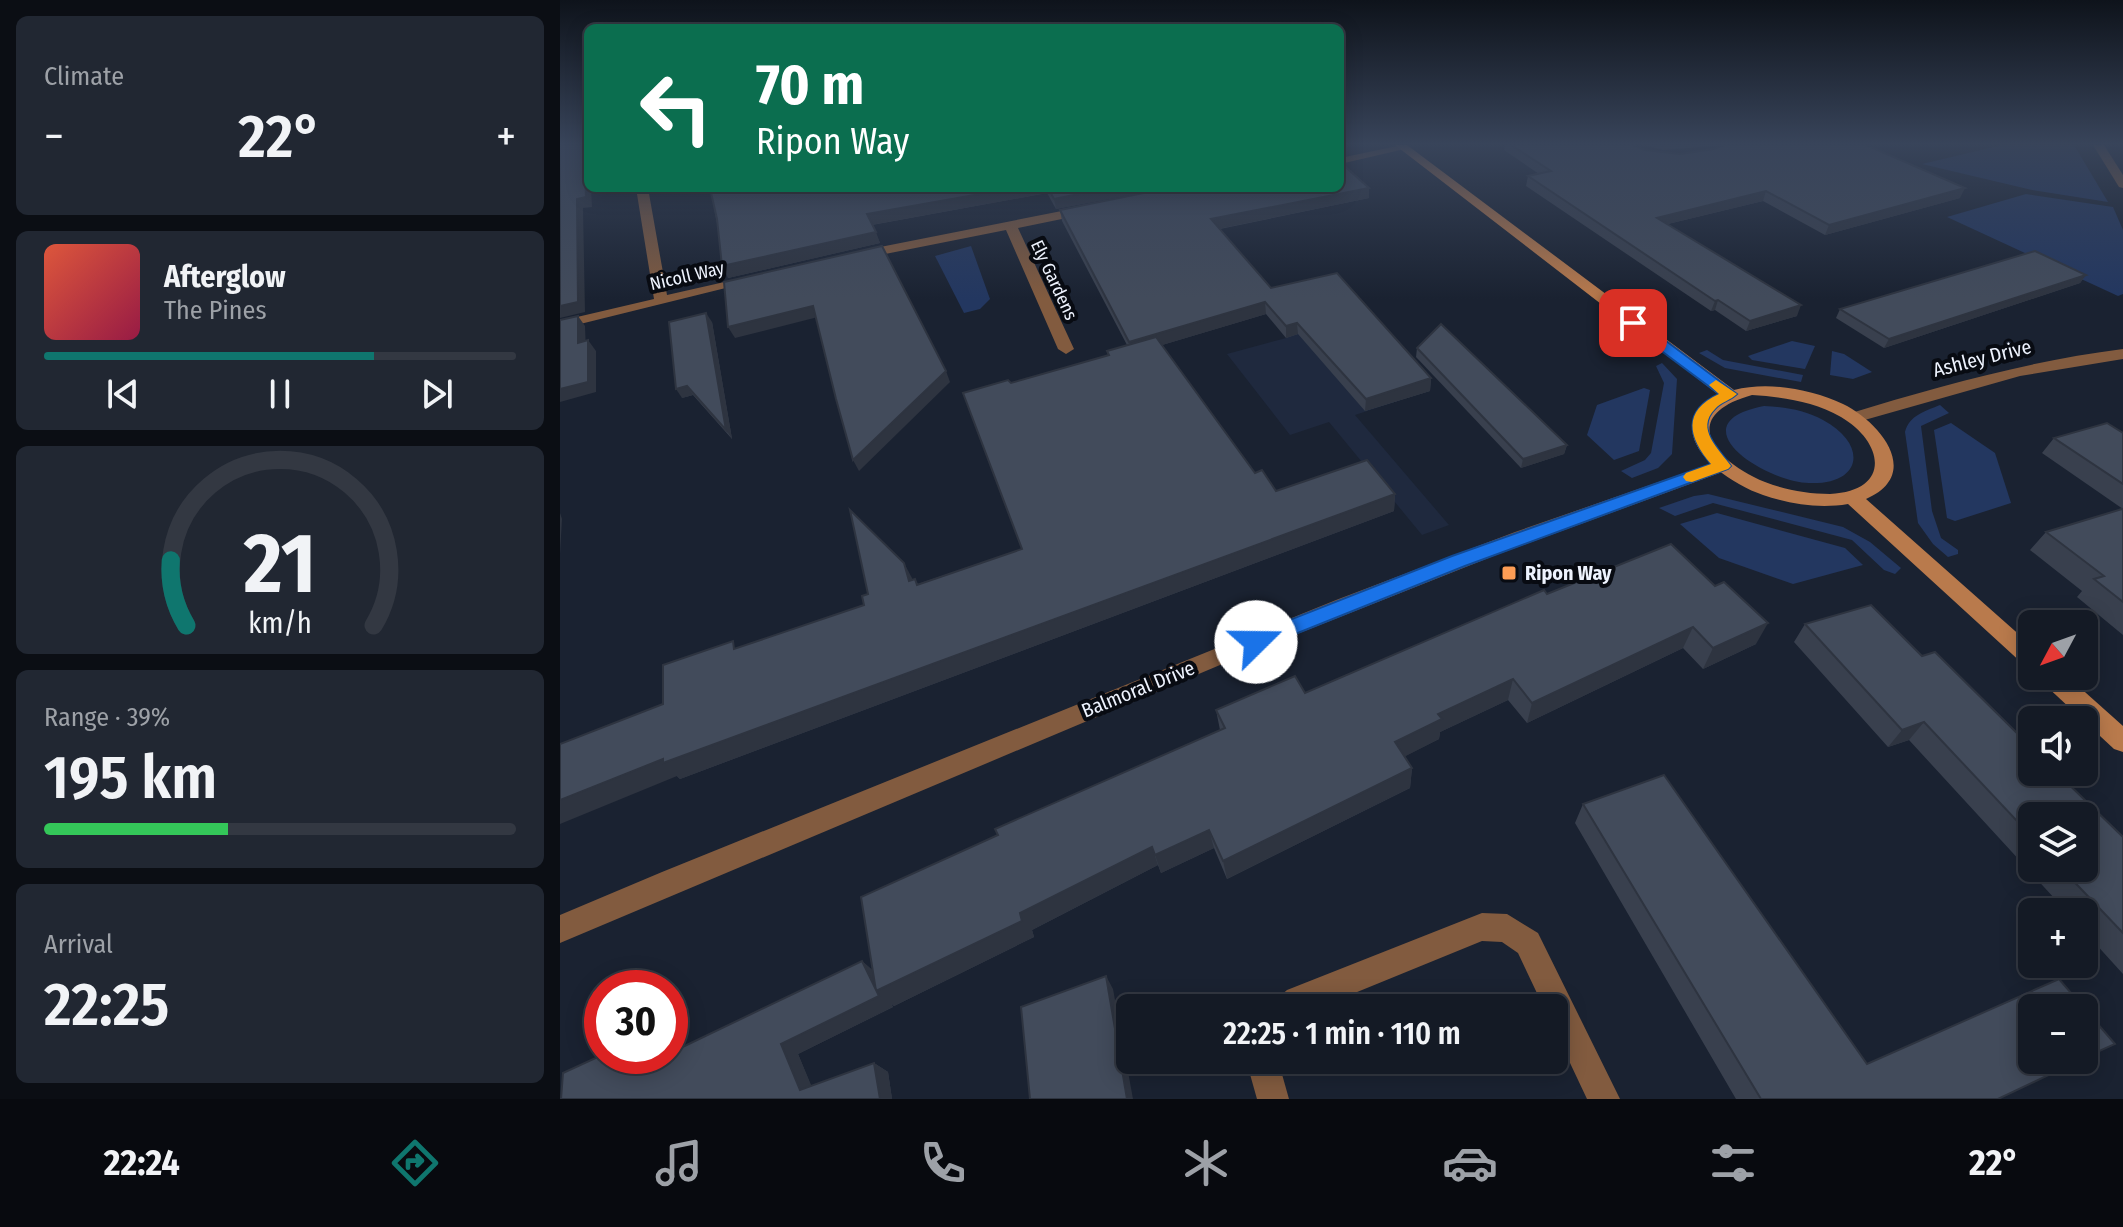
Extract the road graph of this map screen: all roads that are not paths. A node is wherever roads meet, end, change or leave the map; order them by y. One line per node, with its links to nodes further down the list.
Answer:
1 (643, 196): 7 (street)
2 (1468, 196): 11 (street)
3 (1097, 208): 4 (street)
4 (1010, 225): 5 (street); 9 (street, Ely Gardens)
5 (852, 257)
6 (764, 277): 7 (street, Nicoll Way)
7 (661, 300): 8 (street, Nicoll Way)
8 (560, 325)
9 (1066, 349)
10 (2123, 354): 12 (street, Ashley Drive)
11 (1729, 394): 12 (street); 13 (street)
12 (1854, 418): 14 (street)
13 (1722, 466): 14 (street); 18 (street, Balmoral Drive)
14 (1853, 498): 15 (street)
15 (2018, 646)
16 (2067, 690): 17 (street)
17 (2123, 741)
18 (560, 929)
19 (1315, 994): 20 (street)
20 (1553, 994)
21 (1568, 1025): 24 (street)
22 (1266, 1074): 23 (street)
23 (1273, 1099)
24 (1604, 1099)

